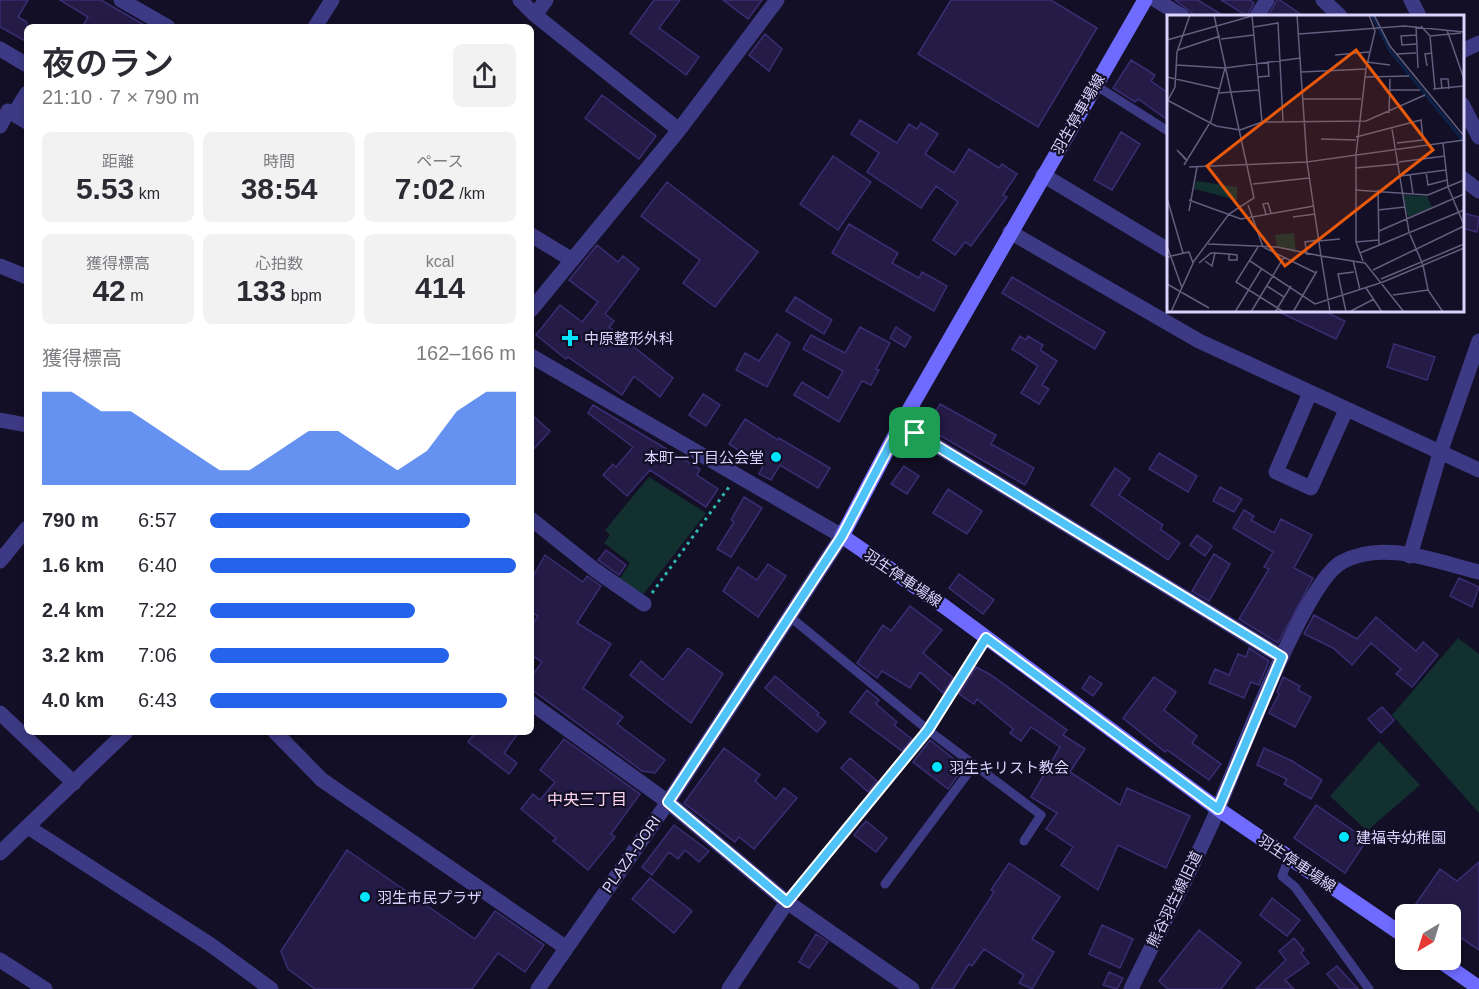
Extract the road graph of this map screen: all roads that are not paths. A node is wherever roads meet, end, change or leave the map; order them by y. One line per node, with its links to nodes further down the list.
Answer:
1 (121, 0): 16 (street)
2 (332, 0): 17 (street)
3 (520, 0): 11 (street)
4 (546, 0): 11 (street)
5 (777, 0): 26 (street)
6 (1145, 0): 22 (main road, 羽生停車場線)
7 (1156, 0): 12 (street)
8 (1267, 0): 13 (street)
9 (1323, 0): 14 (street)
10 (1411, 0): 15 (street)
11 (535, 15): 26 (street)
12 (1180, 15)
13 (1258, 15)
14 (1339, 15)
15 (1418, 15)
16 (163, 24)
17 (317, 24)
18 (1479, 43): 20 (street)
19 (0, 49): 21 (street)
20 (1464, 50)
21 (24, 63)
22 (1095, 85): 27 (lane); 29 (main road, 羽生停車場線)
23 (1464, 108): 28 (street)
24 (21, 118): 25 (street)
25 (0, 126)
26 (679, 130): 35 (street)
27 (1167, 130)
28 (1479, 137)
29 (1043, 175): 32 (main road, 羽生停車場線); 34 (street)
30 (1464, 180): 31 (street)
31 (1479, 191)
32 (1010, 232): 41 (street); 45 (main road, 羽生停車場線)
33 (534, 237): 35 (street)
34 (1167, 249)
35 (572, 260): 38 (street)
36 (0, 266): 37 (street)
37 (24, 276)
38 (534, 306)
39 (1479, 341): 46 (street)
40 (534, 358): 50 (street)
41 (1310, 393): 42 (street); 42 (street)
42 (1346, 410): 46 (street)
43 (0, 420): 44 (street)
44 (24, 424)
45 (901, 424): 50 (main road, 羽生停車場線); 57 (street)
46 (1440, 453): 47 (street); 51 (street)
47 (1479, 470)
48 (534, 521): 54 (street)
49 (24, 532): 52 (street)
50 (842, 536): 55 (street, PLAZA-DORI); 56 (main road, 羽生停車場線)
51 (1410, 556): 53 (street, 熊谷羽生線旧道); 57 (street, 熊谷羽生線旧道)
52 (0, 561)
53 (1479, 572)
54 (644, 604)
55 (789, 616): 60 (lane); 65 (street, PLAZA-DORI)
56 (986, 638): 60 (lane); 66 (main road, 羽生停車場線)
57 (1282, 657): 66 (street, 熊谷羽生線旧道)
58 (534, 705): 65 (street)
59 (0, 713): 64 (street)
60 (928, 730): 63 (lane); 72 (lane)
61 (123, 735): 64 (street)
62 (278, 735): 74 (street)
63 (974, 765): 68 (lane); 71 (lane)
64 (74, 783): 67 (street)
65 (668, 802): 72 (street); 74 (street, PLAZA-DORI)
66 (1218, 809): 70 (main road, 羽生停車場線); 84 (street, 熊谷羽生線旧道)
67 (28, 827): 69 (street); 80 (street)
68 (1024, 841)
69 (0, 853)
70 (1289, 858): 73 (main road, 羽生停車場線); 77 (lane)
71 (885, 885)
72 (787, 902): 82 (street); 83 (street)
73 (1395, 930)
74 (565, 947): 81 (street, PLAZA-DORI)
75 (0, 960): 79 (street)
76 (1453, 970): 78 (main road)
77 (1367, 988)
78 (1479, 988)
79 (45, 989)
80 (272, 989)
81 (538, 989)
82 (729, 989)
83 (912, 989)
84 (1131, 989)

